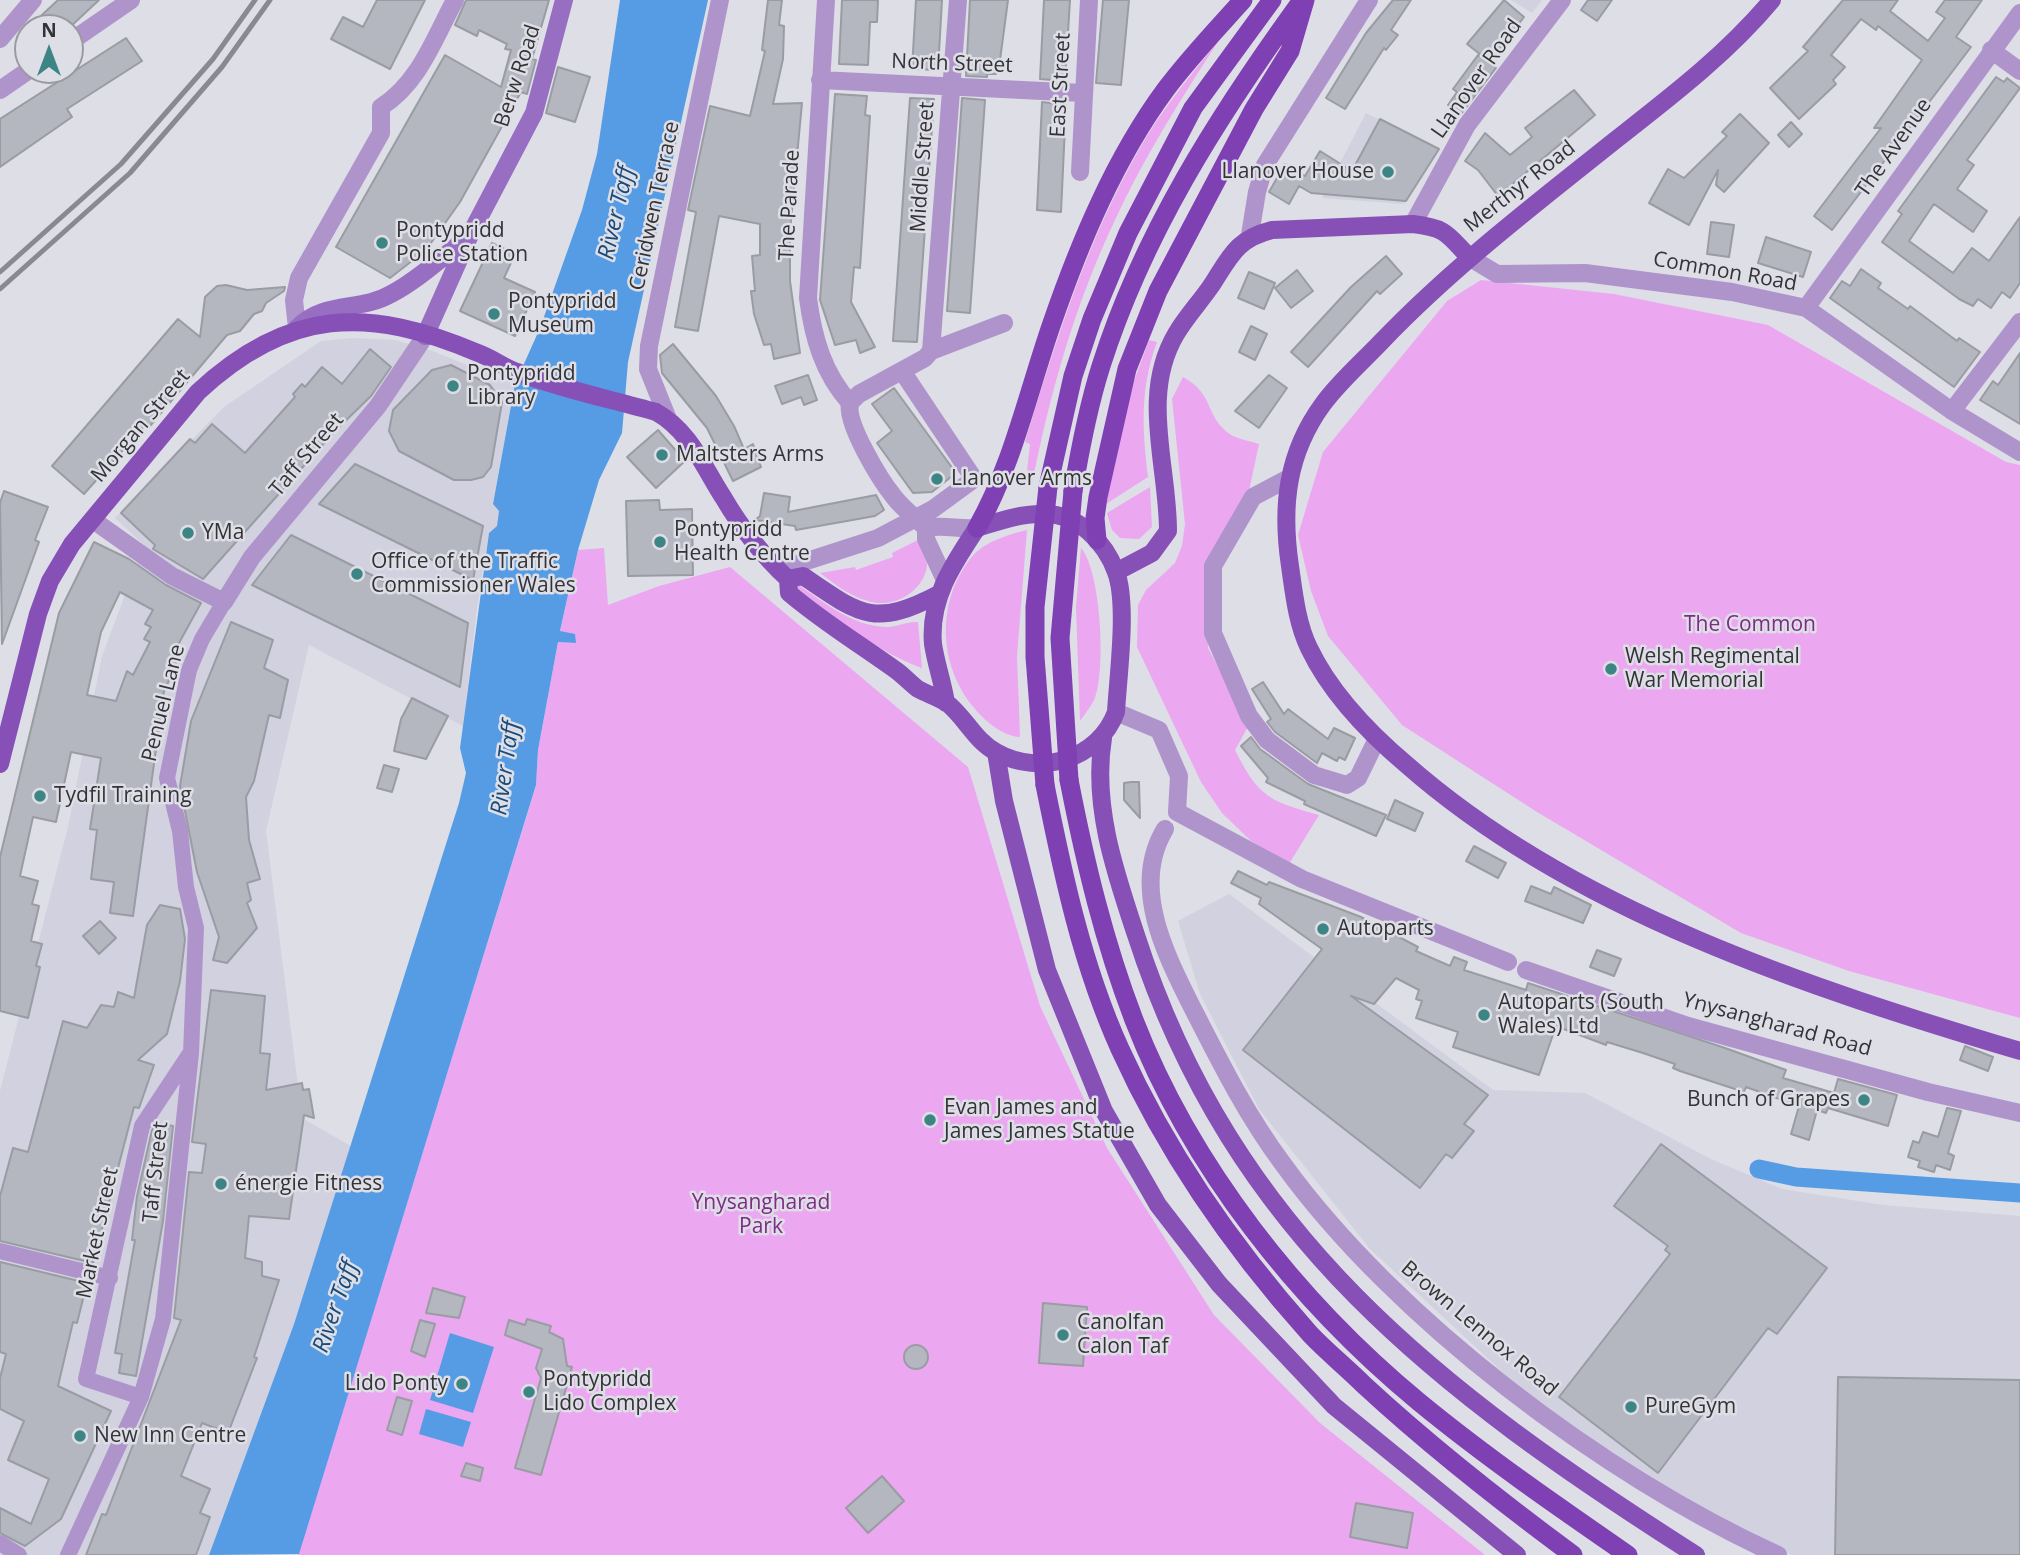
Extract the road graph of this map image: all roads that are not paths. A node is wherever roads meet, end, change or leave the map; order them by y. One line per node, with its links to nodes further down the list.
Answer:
1 (33, 0): 17 (street)
2 (131, 0): 16 (street)
3 (455, 0): 31 (street)
4 (565, 0): 26 (main road, Berw Road)
5 (720, 0): 37 (street, Ceridwen Terrace)
6 (826, 0): 20 (street, The Parade)
7 (958, 0): 21 (street, Middle Street)
8 (1089, 0): 22 (street, East Street)
9 (1243, 0): 42 (highway)
10 (1272, 0): 68 (highway, bridge)
11 (1304, 0): 43 (highway); 69 (highway, bridge)
12 (1369, 0): 25 (street)
13 (1562, 0): 24 (street, Llanover Road)
14 (1772, 0): 27 (main road, Merthyr Road)
15 (2020, 13): 18 (street, The Avenue)
16 (84, 32)
17 (0, 39)
18 (1992, 50): 19 (street); 28 (street, The Avenue)
19 (2020, 71)
20 (820, 80): 21 (street, North Street); 35 (street, The Parade)
21 (952, 87): 22 (street, North Street); 33 (street, Middle Street)
22 (1083, 93): 23 (street, East Street)
23 (1080, 173)
24 (1413, 224): 25 (main road, Merthyr Road); 27 (main road, Merthyr Road)
25 (1250, 235): 44 (main road)
26 (469, 237): 31 (main road, Berw Road); 32 (main road, Berw Road)
27 (1469, 257): 28 (street, Common Road); 39 (main road)
28 (1806, 308): 36 (street, Common Road)
29 (2020, 322): 36 (street)
30 (1003, 323): 33 (street)
31 (297, 328): 32 (main road, Morgan Street); 40 (main road, Morgan Street)
32 (425, 336): 37 (main road, Morgan Street); 47 (street, Taff Street)
33 (931, 344): 34 (street)
34 (902, 371): 35 (street); 41 (street)
35 (850, 403): 41 (street, The Parade)
36 (1952, 411): 38 (street, Common Road)
37 (662, 415): 45 (main road)
38 (2020, 452)
39 (1287, 479): 51 (main road); 51 (street)
40 (93, 520): 47 (street); 53 (main road, Morgan Street)
41 (921, 523): 42 (street); 45 (street); 46 (street)
42 (977, 528): 43 (main road); 46 (main road)
43 (1097, 540): 44 (main road)
44 (1116, 572): 49 (main road)
45 (783, 574): 46 (main road); 48 (main road)
46 (942, 586): 48 (main road)
47 (224, 602): 54 (street, Penuel Lane)
48 (946, 703): 52 (main road)
49 (1116, 712): 50 (main road); 56 (street)
50 (1103, 738): 52 (main road); 70 (main road)
51 (1377, 739): 58 (main road)
52 (996, 752): 67 (main road)
53 (0, 764)
54 (167, 778): 59 (street, Taff Street)
55 (1165, 829): 71 (street, Brown Lennox Road)
56 (1507, 962)
57 (1526, 970): 60 (street, Ynysangharad Road)
58 (2020, 1051)
59 (191, 1053): 62 (street, Market Street); 63 (street, Taff Street)
60 (2020, 1113)
61 (0, 1251): 62 (street)
62 (110, 1278): 63 (street, Market Street)
63 (141, 1397): 66 (street, Taff Street)
64 (0, 1543): 65 (street)
65 (19, 1555)
66 (68, 1555)
67 (1517, 1555)
68 (1573, 1555)
69 (1628, 1555)
70 (1696, 1555)
71 (1777, 1555)

